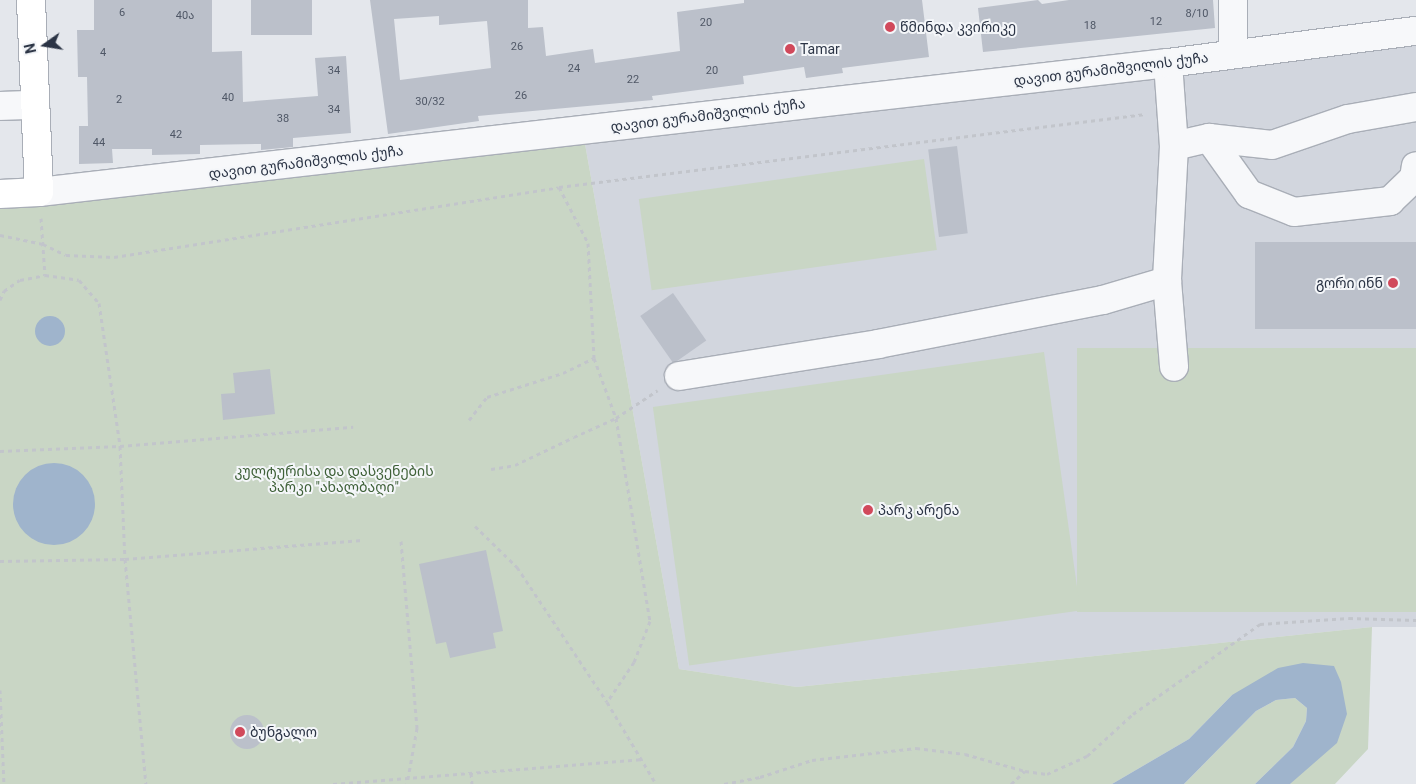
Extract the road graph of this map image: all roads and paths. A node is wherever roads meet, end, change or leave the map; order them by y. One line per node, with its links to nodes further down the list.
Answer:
1 (31, 0): 6 (main road)
2 (1233, 0): 4 (street)
3 (1416, 31): 4 (street, დავით გურამიშვილის ქუჩა)
4 (1234, 54): 5 (street, დავით გურამიშვილის ქუჩა)
5 (1168, 63): 9 (street); 14 (street, დავით გურამიშვილის ქუჩა)
6 (36, 105): 7 (street); 14 (main road)
7 (0, 106)
8 (1416, 107): 10 (street)
9 (1173, 110): 11 (street); 13 (path)
10 (1209, 138): 11 (street); 12 (street)
11 (1174, 146): 19 (street)
12 (1416, 166)
13 (559, 187): 17 (path); 21 (path)
14 (39, 192): 15 (main road, დავით გურამიშვილის ქუჩა); 17 (path)
15 (0, 194)
16 (0, 235): 17 (path)
17 (43, 244): 18 (path)
18 (46, 275): 20 (path); 27 (path)
19 (1167, 281): 22 (street); 23 (street)
20 (0, 300)
21 (594, 358): 24 (path); 25 (path)
22 (1174, 367)
23 (679, 376): 24 (path)
24 (616, 418): 29 (path); 37 (path)
25 (469, 420)
26 (353, 427): 27 (path)
27 (120, 446): 28 (path); 33 (path)
28 (0, 451)
29 (490, 469)
30 (475, 526): 37 (path)
31 (362, 540): 33 (path)
32 (401, 541): 41 (path)
33 (125, 558): 34 (path); 43 (path)
34 (0, 561)
35 (1416, 620): 39 (path)
36 (0, 690): 42 (path)
37 (607, 702): 38 (path)
38 (641, 759): 40 (path); 47 (path)
39 (1025, 771): 48 (path); 49 (path)
40 (472, 773): 41 (path); 46 (path)
41 (408, 777): 44 (path); 45 (path)
42 (4, 784)
43 (146, 784)
44 (333, 784)
45 (407, 784)
46 (472, 784)
47 (656, 784)
48 (724, 784)
49 (1011, 784)

